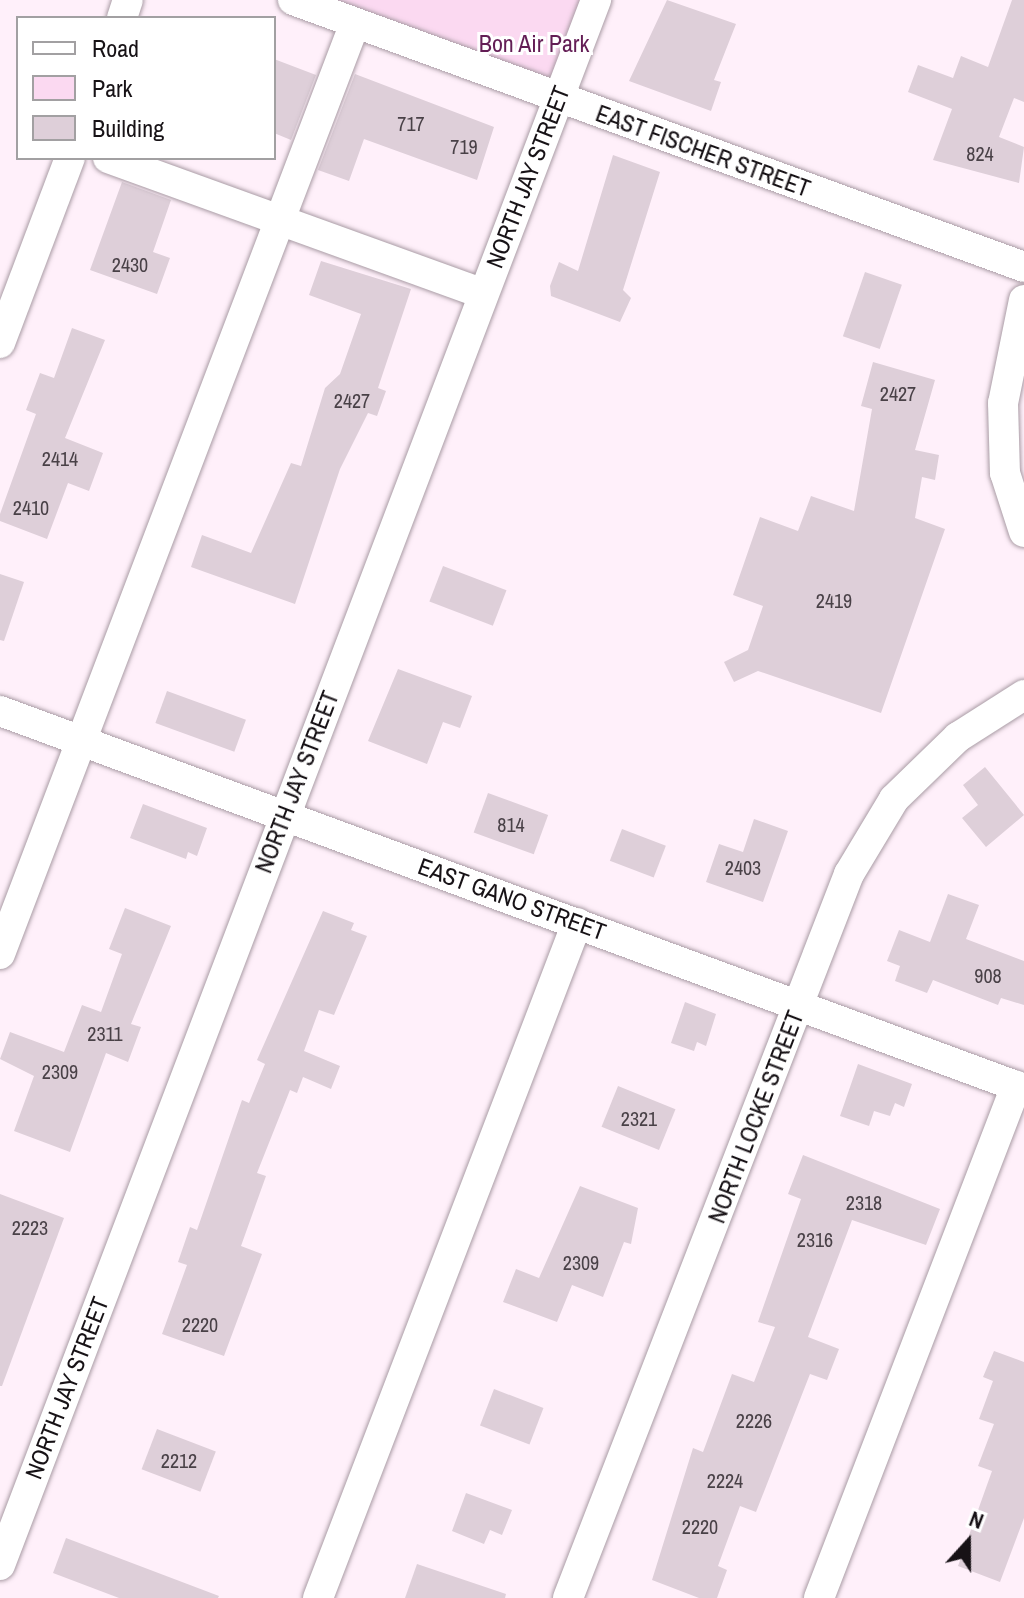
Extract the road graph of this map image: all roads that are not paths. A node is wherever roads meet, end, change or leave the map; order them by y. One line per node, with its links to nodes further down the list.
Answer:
1 (293, 0): 3 (street, EAST FISCHER STREET)
2 (596, 0): 4 (street, NORTH JAY STREET)
3 (355, 23): 4 (street, EAST FISCHER STREET); 7 (street)
4 (558, 99): 8 (street, EAST FISCHER STREET); 9 (street, NORTH JAY STREET)
5 (69, 160): 11 (street)
6 (113, 160): 7 (street)
7 (278, 220): 9 (street); 15 (street)
8 (1024, 267)
9 (483, 294): 16 (street, NORTH JAY STREET)
10 (1024, 300): 12 (street)
11 (0, 343)
12 (1024, 532)
13 (1024, 695): 19 (street, NORTH LOCKE STREET)
14 (0, 711): 15 (street, EAST GANO STREET)
15 (83, 742): 16 (street, EAST GANO STREET); 18 (street)
16 (284, 814): 17 (street, EAST GANO STREET); 21 (street, NORTH JAY STREET)
17 (577, 923): 19 (street, EAST GANO STREET); 22 (street)
18 (0, 954)
19 (800, 1003): 20 (street, EAST GANO STREET); 23 (street, NORTH LOCKE STREET)
20 (1020, 1087): 24 (street)
21 (0, 1565)
22 (318, 1598)
23 (568, 1598)
24 (819, 1598)

